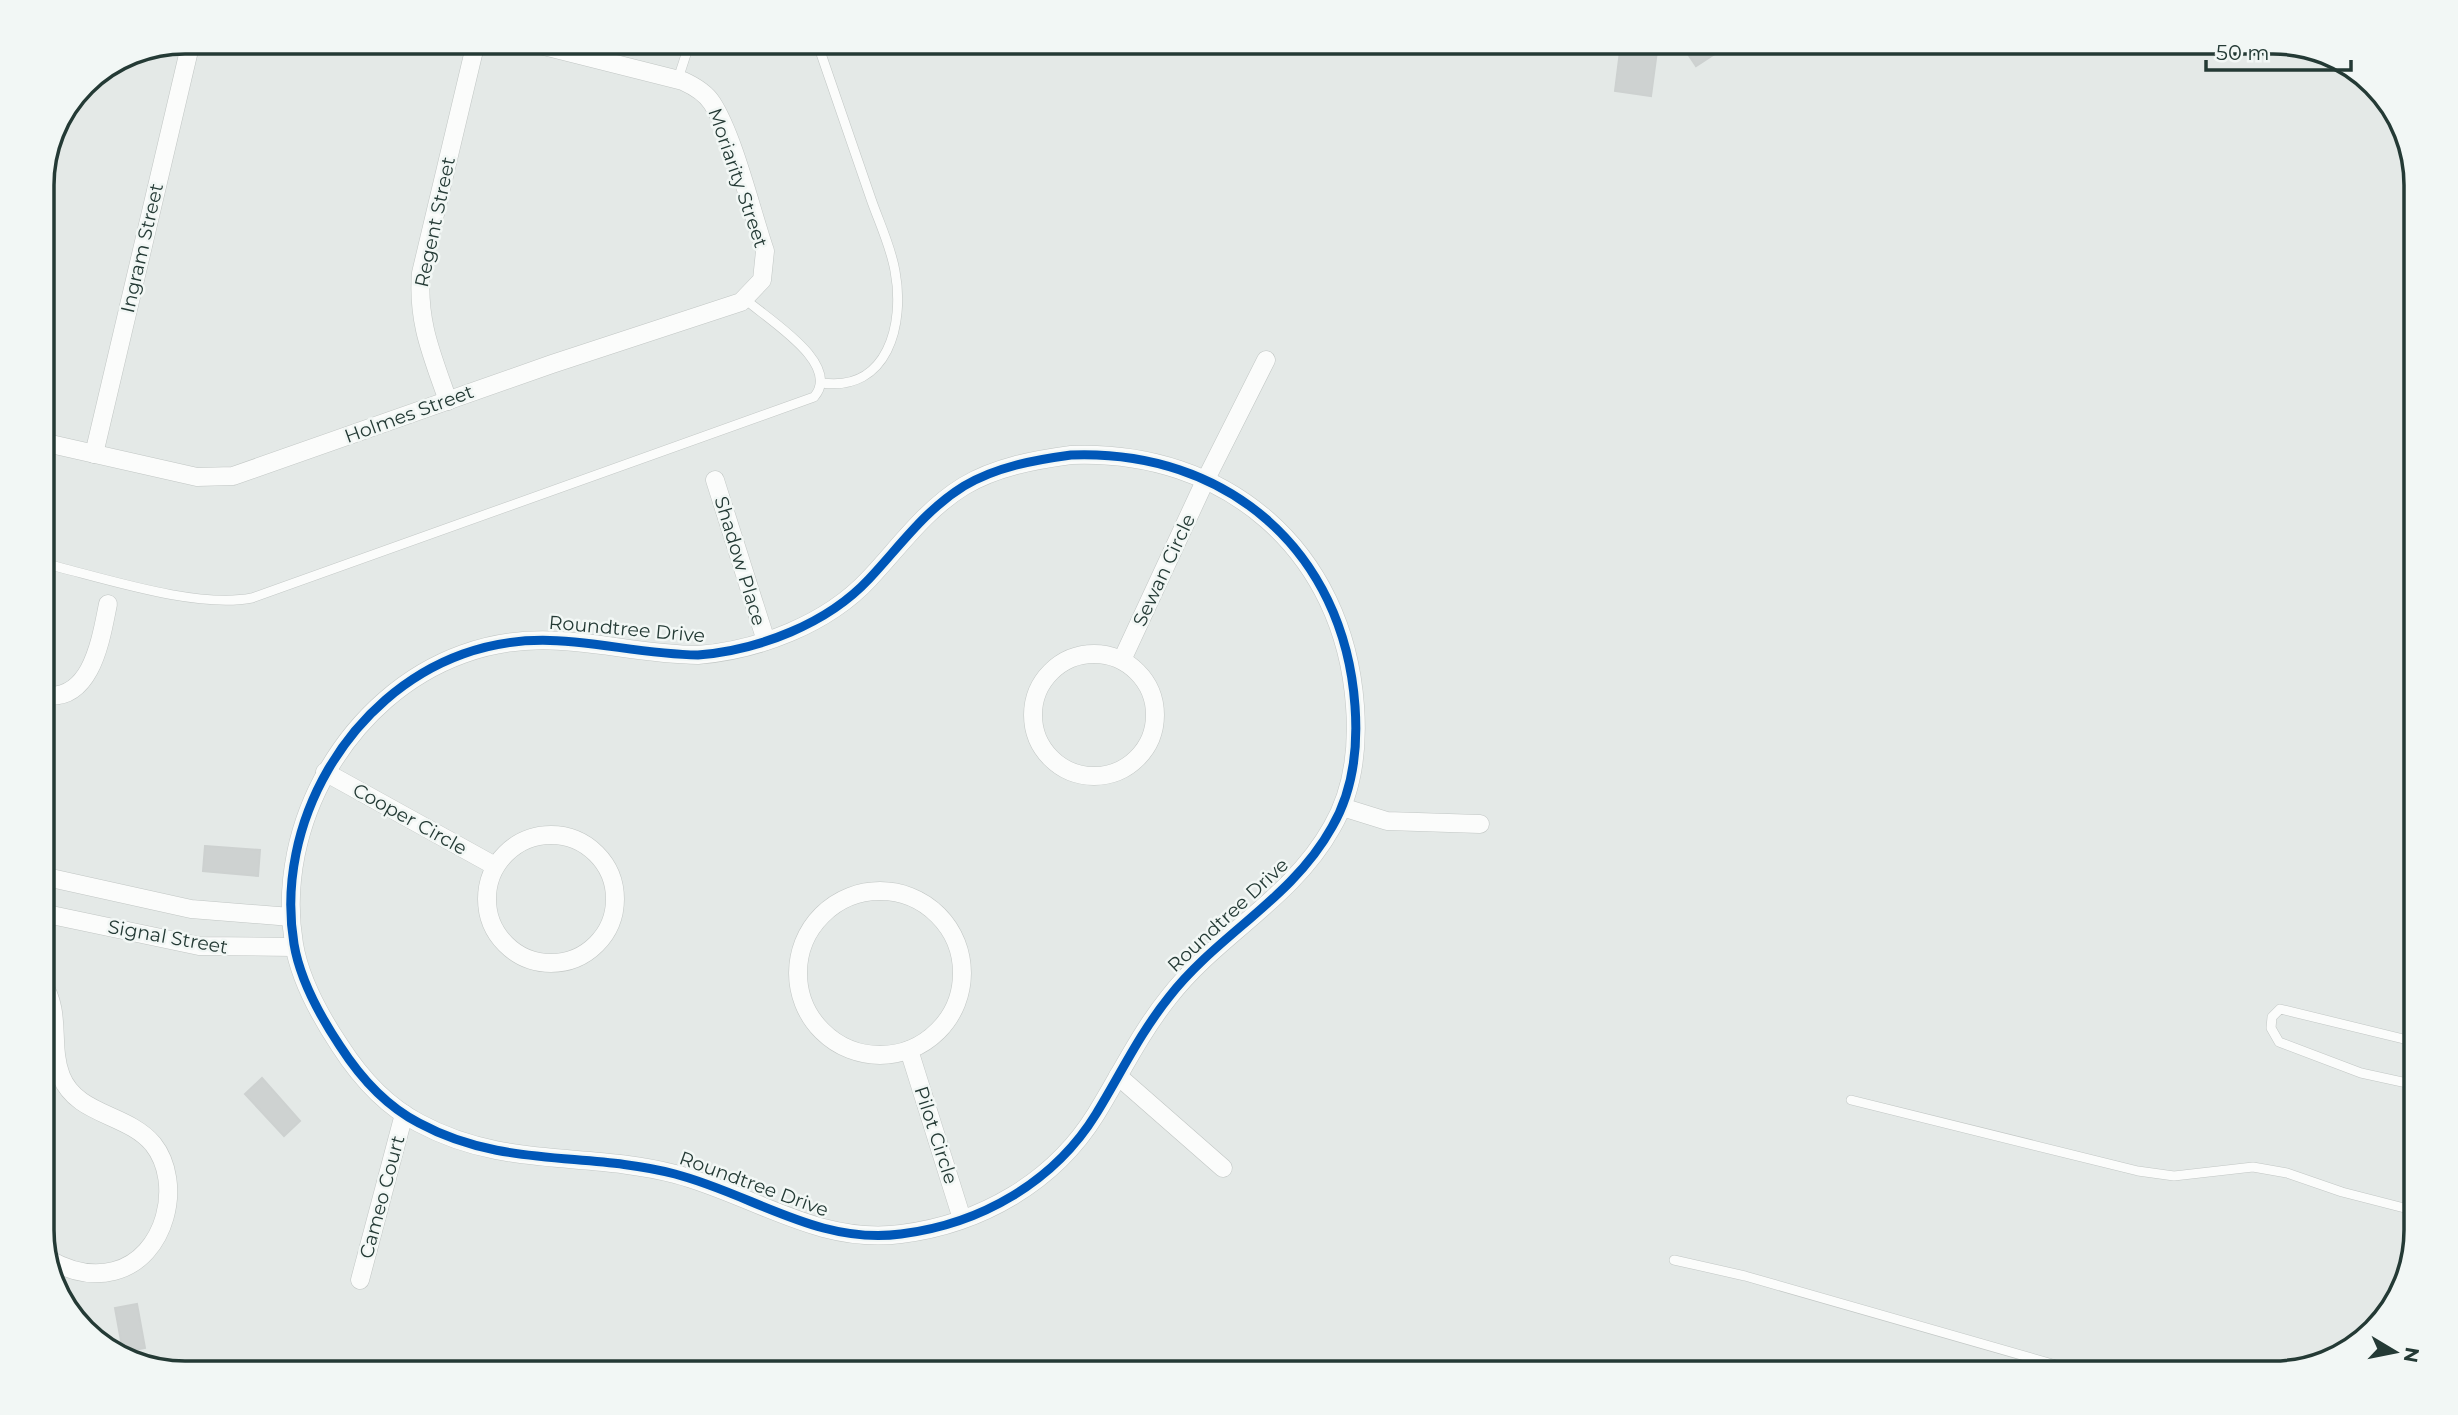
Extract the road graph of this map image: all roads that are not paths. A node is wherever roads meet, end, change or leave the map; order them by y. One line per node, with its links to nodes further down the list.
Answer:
1 (188, 55): 13 (street, Ingram Street)
2 (473, 55): 11 (street, Regent Street)
3 (580, 55): 6 (street, Moriarity Street)
4 (686, 55): 6 (lane)
5 (821, 55): 10 (lane)
6 (678, 79): 7 (street, Moriarity Street)
7 (762, 280): 8 (street, Holmes Street)
8 (745, 299): 10 (lane); 11 (street, Holmes Street)
9 (1266, 360): 15 (street, Sewan Circle)
10 (822, 383): 16 (lane)
11 (448, 401): 13 (street, Holmes Street)
12 (55, 445): 13 (street, Holmes Street)
13 (94, 454)
14 (715, 480): 18 (street, Shadow Place)
15 (1205, 481): 18 (street, Roundtree Drive); 19 (street, Sewan Circle); 22 (street, Roundtree Drive)
16 (55, 566)
17 (108, 604): 20 (street)
18 (766, 641): 21 (street, Roundtree Drive)
19 (1122, 660): 19 (street)
20 (55, 695)
21 (326, 772): 24 (street, Cooper Circle); 27 (street, Roundtree Drive)
22 (1342, 807): 23 (street); 32 (street, Roundtree Drive)
23 (1480, 824)
24 (495, 866): 24 (street)
25 (55, 879): 27 (street, Signal Street)
26 (55, 916): 28 (street, Signal Street)
27 (291, 917): 28 (street, Roundtree Drive)
28 (294, 947): 35 (street, Roundtree Drive)
29 (55, 1016): 40 (street)
30 (2404, 1039): 33 (lane)
31 (909, 1051): 31 (street); 38 (street, Pilot Circle)
32 (1118, 1076): 36 (street); 38 (street, Roundtree Drive)
33 (2404, 1082)
34 (1851, 1100): 37 (lane)
35 (404, 1114): 38 (street, Roundtree Drive); 41 (street, Cameo Court)
36 (1223, 1168)
37 (2404, 1208)
38 (962, 1219)
39 (1674, 1260): 42 (lane)
40 (59, 1263)
41 (360, 1280)
42 (2042, 1361)

